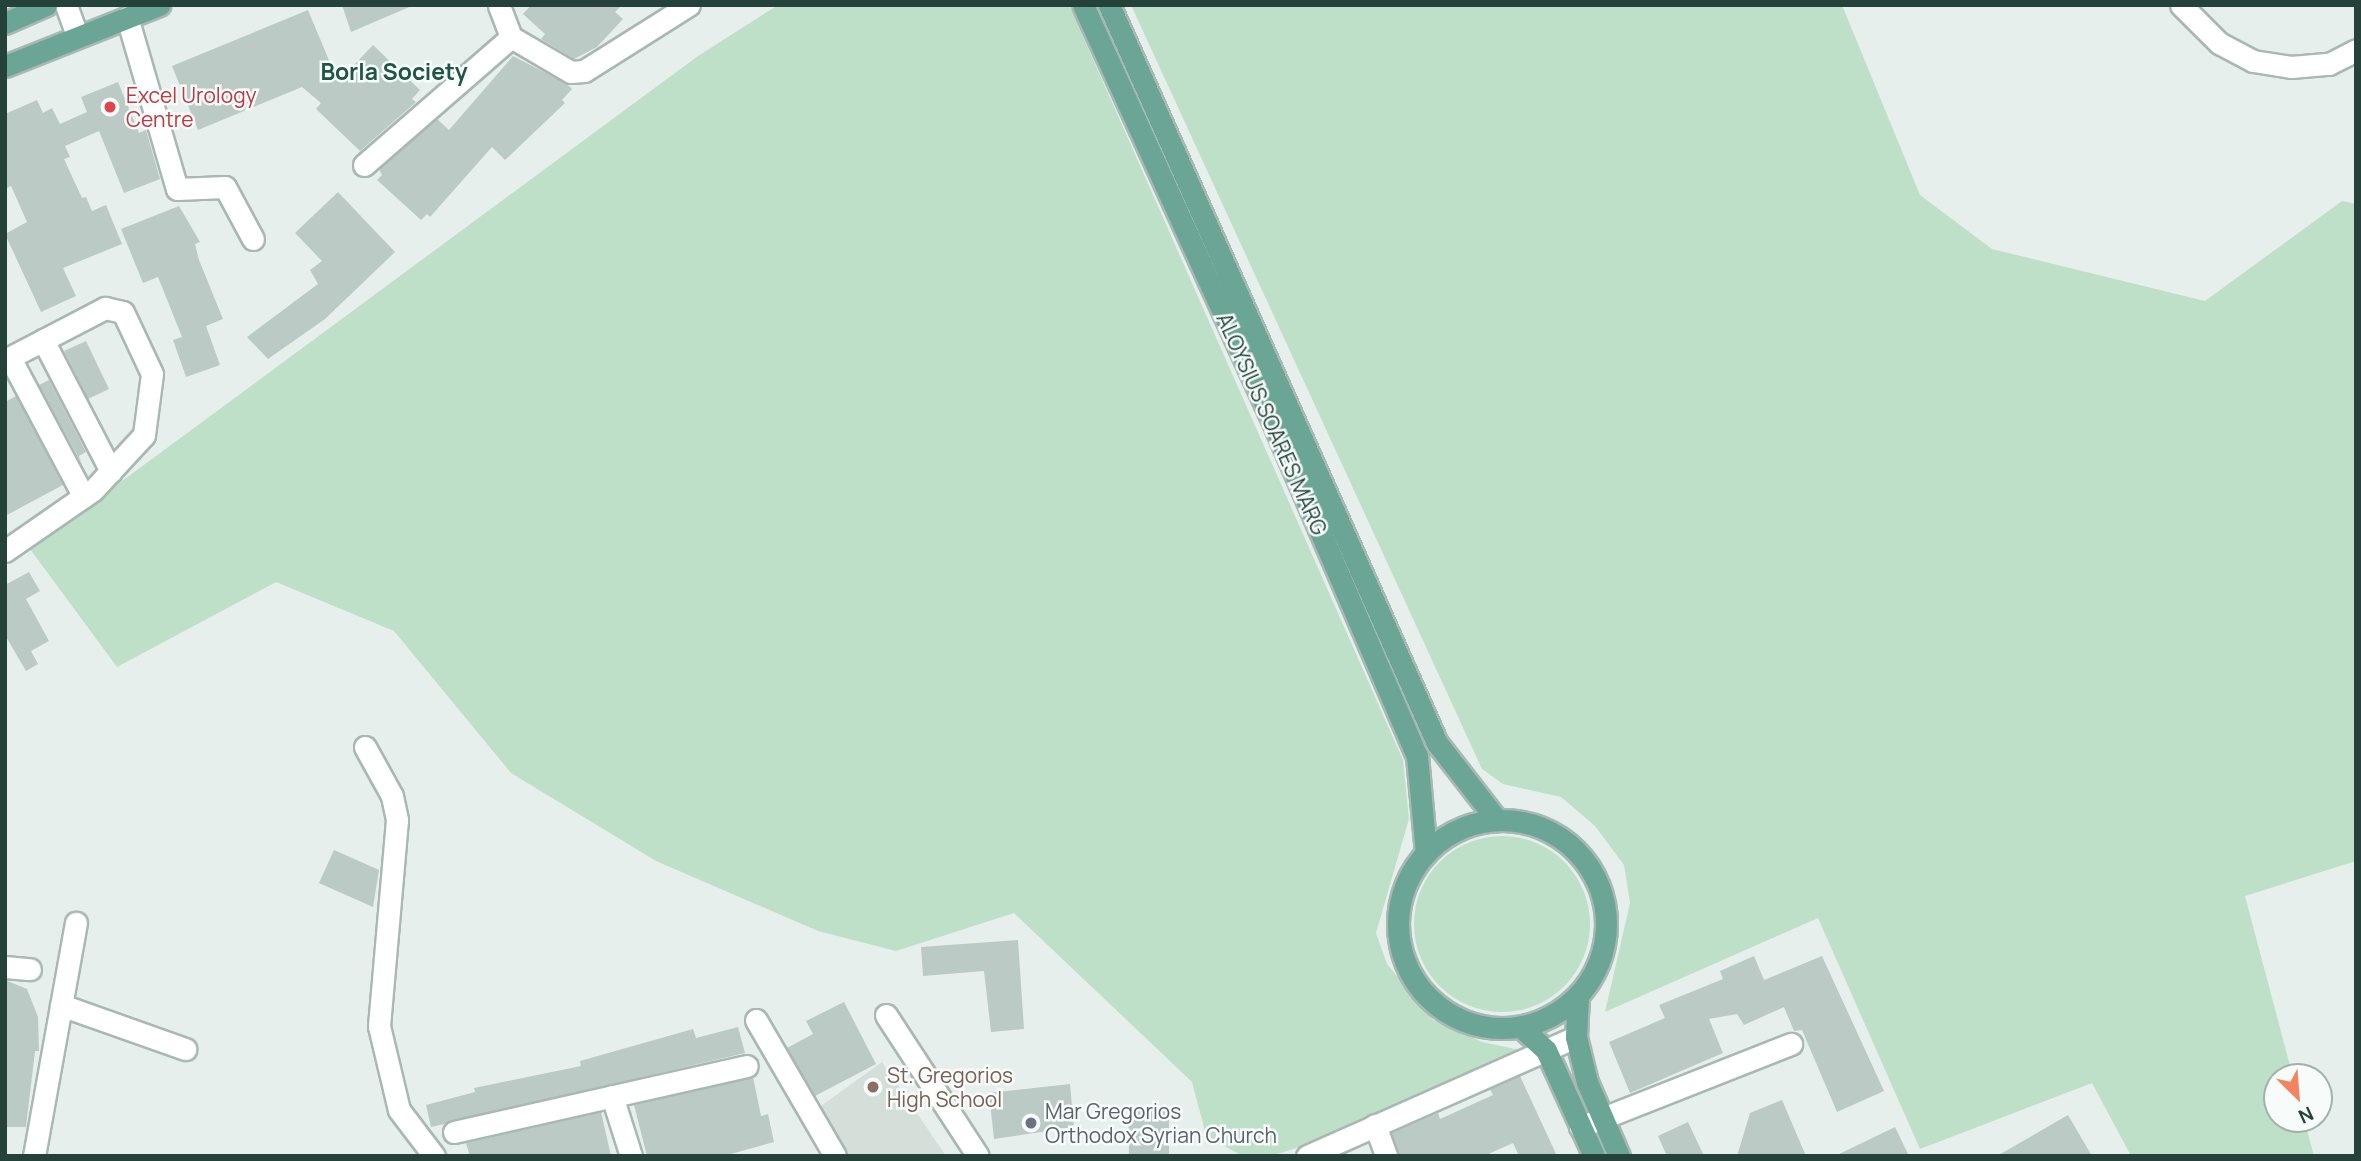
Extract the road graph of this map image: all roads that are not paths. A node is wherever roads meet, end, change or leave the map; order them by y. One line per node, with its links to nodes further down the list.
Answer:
1 (46, 5): 10 (main road)
2 (66, 5): 11 (street)
3 (159, 5): 9 (main road)
4 (499, 5): 12 (street)
5 (689, 5): 12 (street)
6 (1083, 5): 18 (main road, ALOYSIUS SOARES MARG)
7 (1109, 5): 17 (main road, ALOYSIUS SOARES MARG)
8 (2180, 5): 13 (street)
9 (127, 17): 11 (main road); 16 (street)
10 (5, 23)
11 (77, 36): 14 (main road)
12 (511, 37): 15 (street)
13 (2356, 50)
14 (5, 66)
15 (364, 165)
16 (253, 239)
17 (1238, 292): 18 (main road); 20 (main road, ALOYSIUS SOARES MARG)
18 (1218, 302): 22 (main road, ALOYSIUS SOARES MARG)
19 (43, 340): 21 (street); 23 (street); 28 (street)
20 (1267, 356): 22 (main road); 25 (main road, ALOYSIUS SOARES MARG)
21 (8, 359): 24 (street)
22 (1247, 366): 26 (main road, ALOYSIUS SOARES MARG)
23 (59, 370): 24 (street); 27 (street)
24 (27, 388): 29 (street)
25 (1296, 419): 26 (main road); 33 (main road, ALOYSIUS SOARES MARG)
26 (1276, 429): 34 (main road, ALOYSIUS SOARES MARG)
27 (101, 452): 28 (street); 29 (street)
28 (111, 471): 30 (street)
29 (71, 473): 30 (street)
30 (84, 497): 31 (street)
31 (5, 551)
32 (365, 747): 55 (street)
33 (1497, 820): 34 (main road); 38 (main road)
34 (1426, 853): 42 (main road)
35 (76, 923): 39 (street)
36 (5, 967): 37 (street)
37 (30, 969)
38 (1578, 996): 42 (main road); 43 (main road)
39 (61, 1005): 45 (street); 54 (street)
40 (886, 1015): 58 (street)
41 (755, 1020): 57 (street)
42 (1521, 1027): 46 (main road)
43 (1576, 1037): 46 (street); 49 (main road)
44 (1791, 1044): 49 (street)
45 (185, 1049)
46 (1546, 1050): 50 (street); 51 (main road)
47 (747, 1066): 48 (street)
48 (612, 1096): 52 (street); 56 (street)
49 (1601, 1117): 51 (street); 62 (main road)
50 (1375, 1125): 53 (street); 60 (street)
51 (1580, 1128): 61 (main road)
52 (454, 1132)
53 (1348, 1147): 59 (street)
54 (34, 1156)
55 (434, 1156)
56 (631, 1156)
57 (835, 1156)
58 (978, 1156)
59 (1307, 1156)
60 (1387, 1156)
61 (1594, 1156)
62 (1619, 1156)

